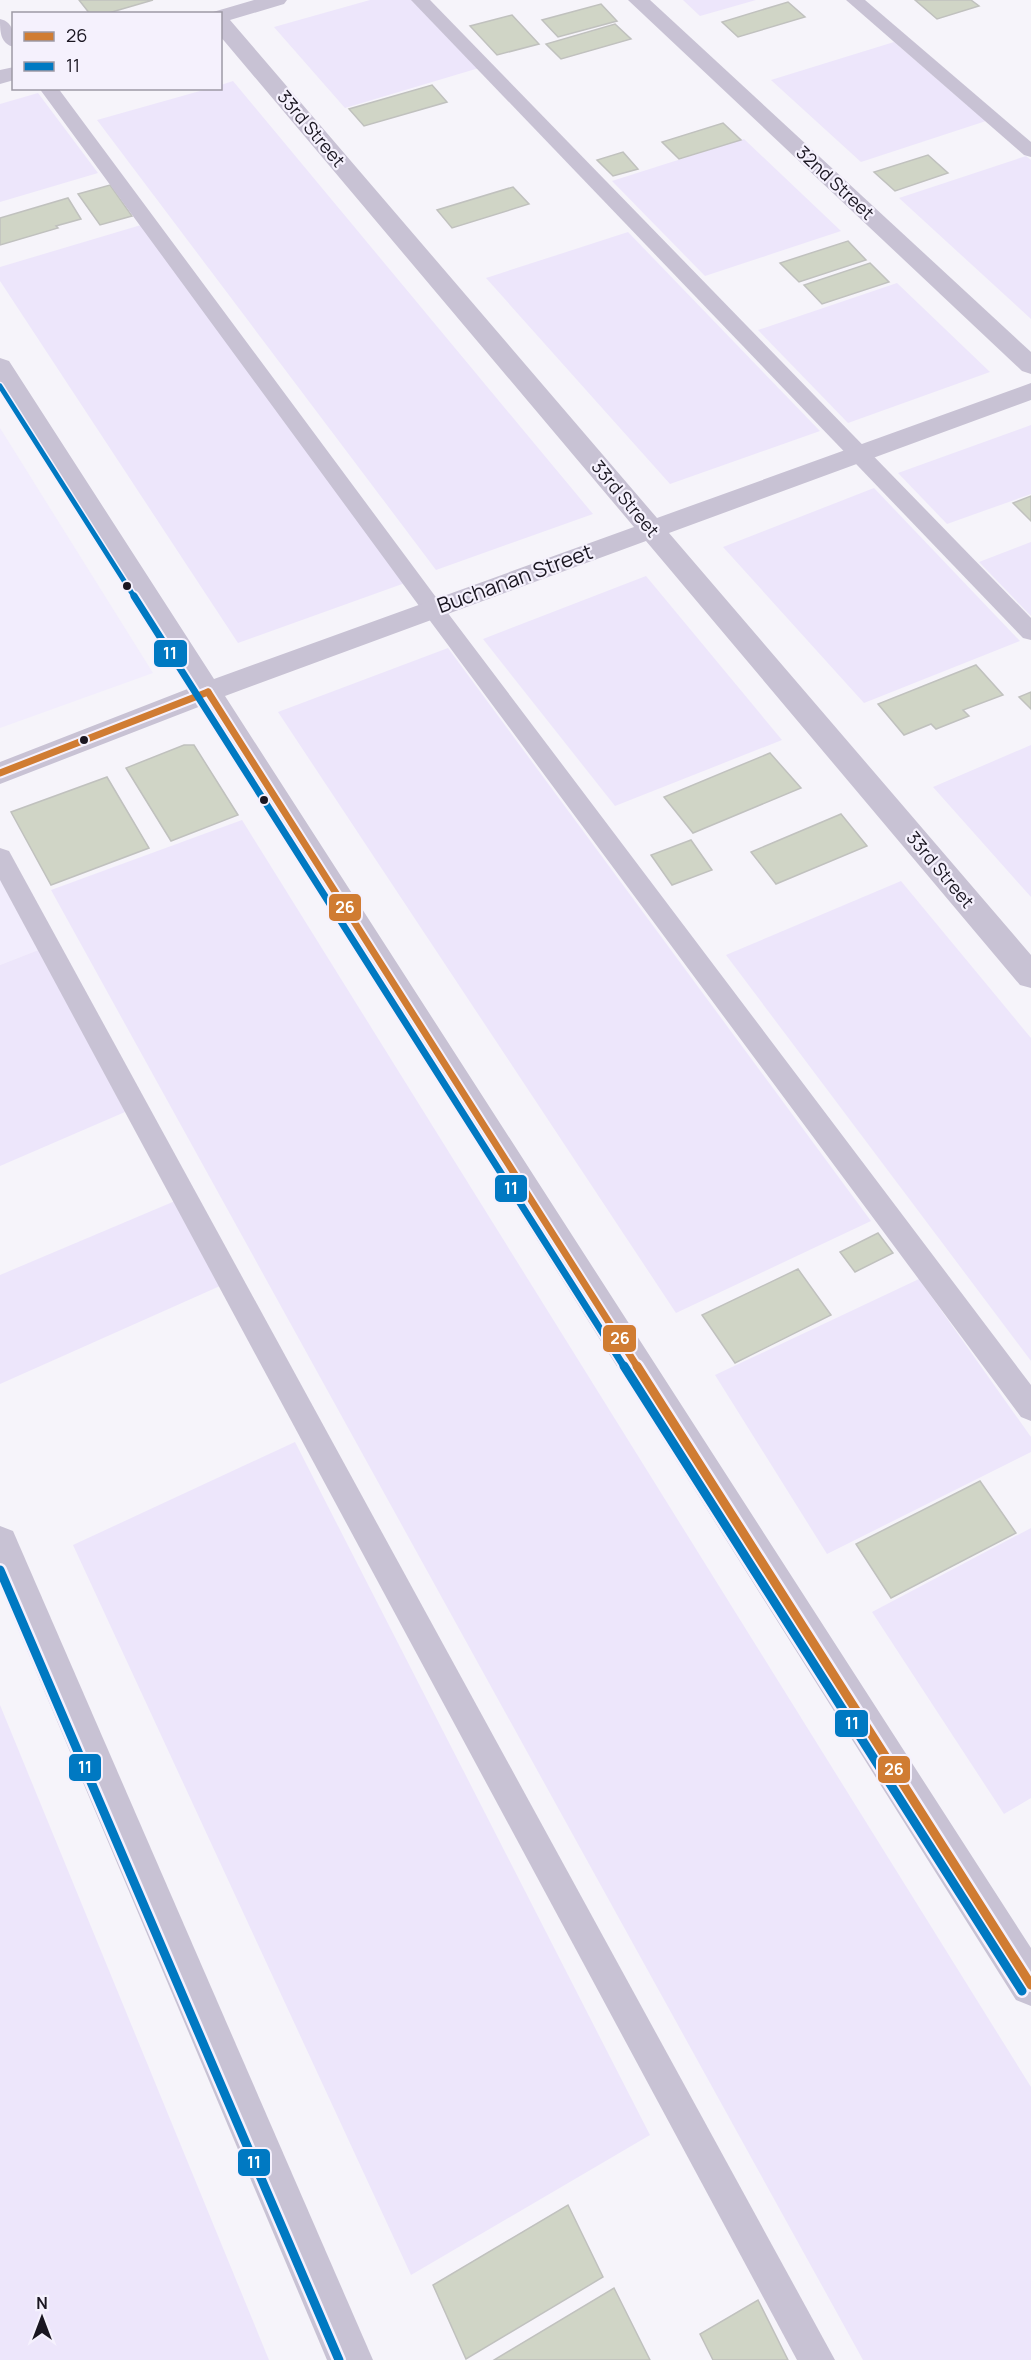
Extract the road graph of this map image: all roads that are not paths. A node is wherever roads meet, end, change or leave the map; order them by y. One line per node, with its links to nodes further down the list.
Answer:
1 (202, 0): 6 (street)
2 (277, 0): 7 (street)
3 (420, 0): 16 (lane)
4 (638, 0): 14 (street, 32nd Street)
5 (855, 0): 12 (lane)
6 (212, 12)
7 (222, 15)
8 (0, 24): 10 (lane)
9 (222, 24): 17 (street, 33rd Street)
10 (12, 39)
11 (49, 90): 18 (lane)
12 (1031, 151)
13 (0, 366): 20 (street)
14 (1031, 366)
15 (1031, 391): 16 (street, Buchanan Street)
16 (860, 453): 17 (street, Buchanan Street); 19 (lane)
17 (651, 529): 18 (street, Buchanan Street); 23 (street, 33rd Street)
18 (434, 609): 20 (street, Buchanan Street); 24 (lane)
19 (1031, 632)
20 (208, 692): 21 (street, Buchanan Street); 26 (street)
21 (0, 773)
22 (0, 857): 28 (lane)
23 (1031, 976)
24 (1031, 1408)
25 (0, 1543): 27 (street)
26 (1031, 1985)
27 (350, 2360)
28 (817, 2360)

